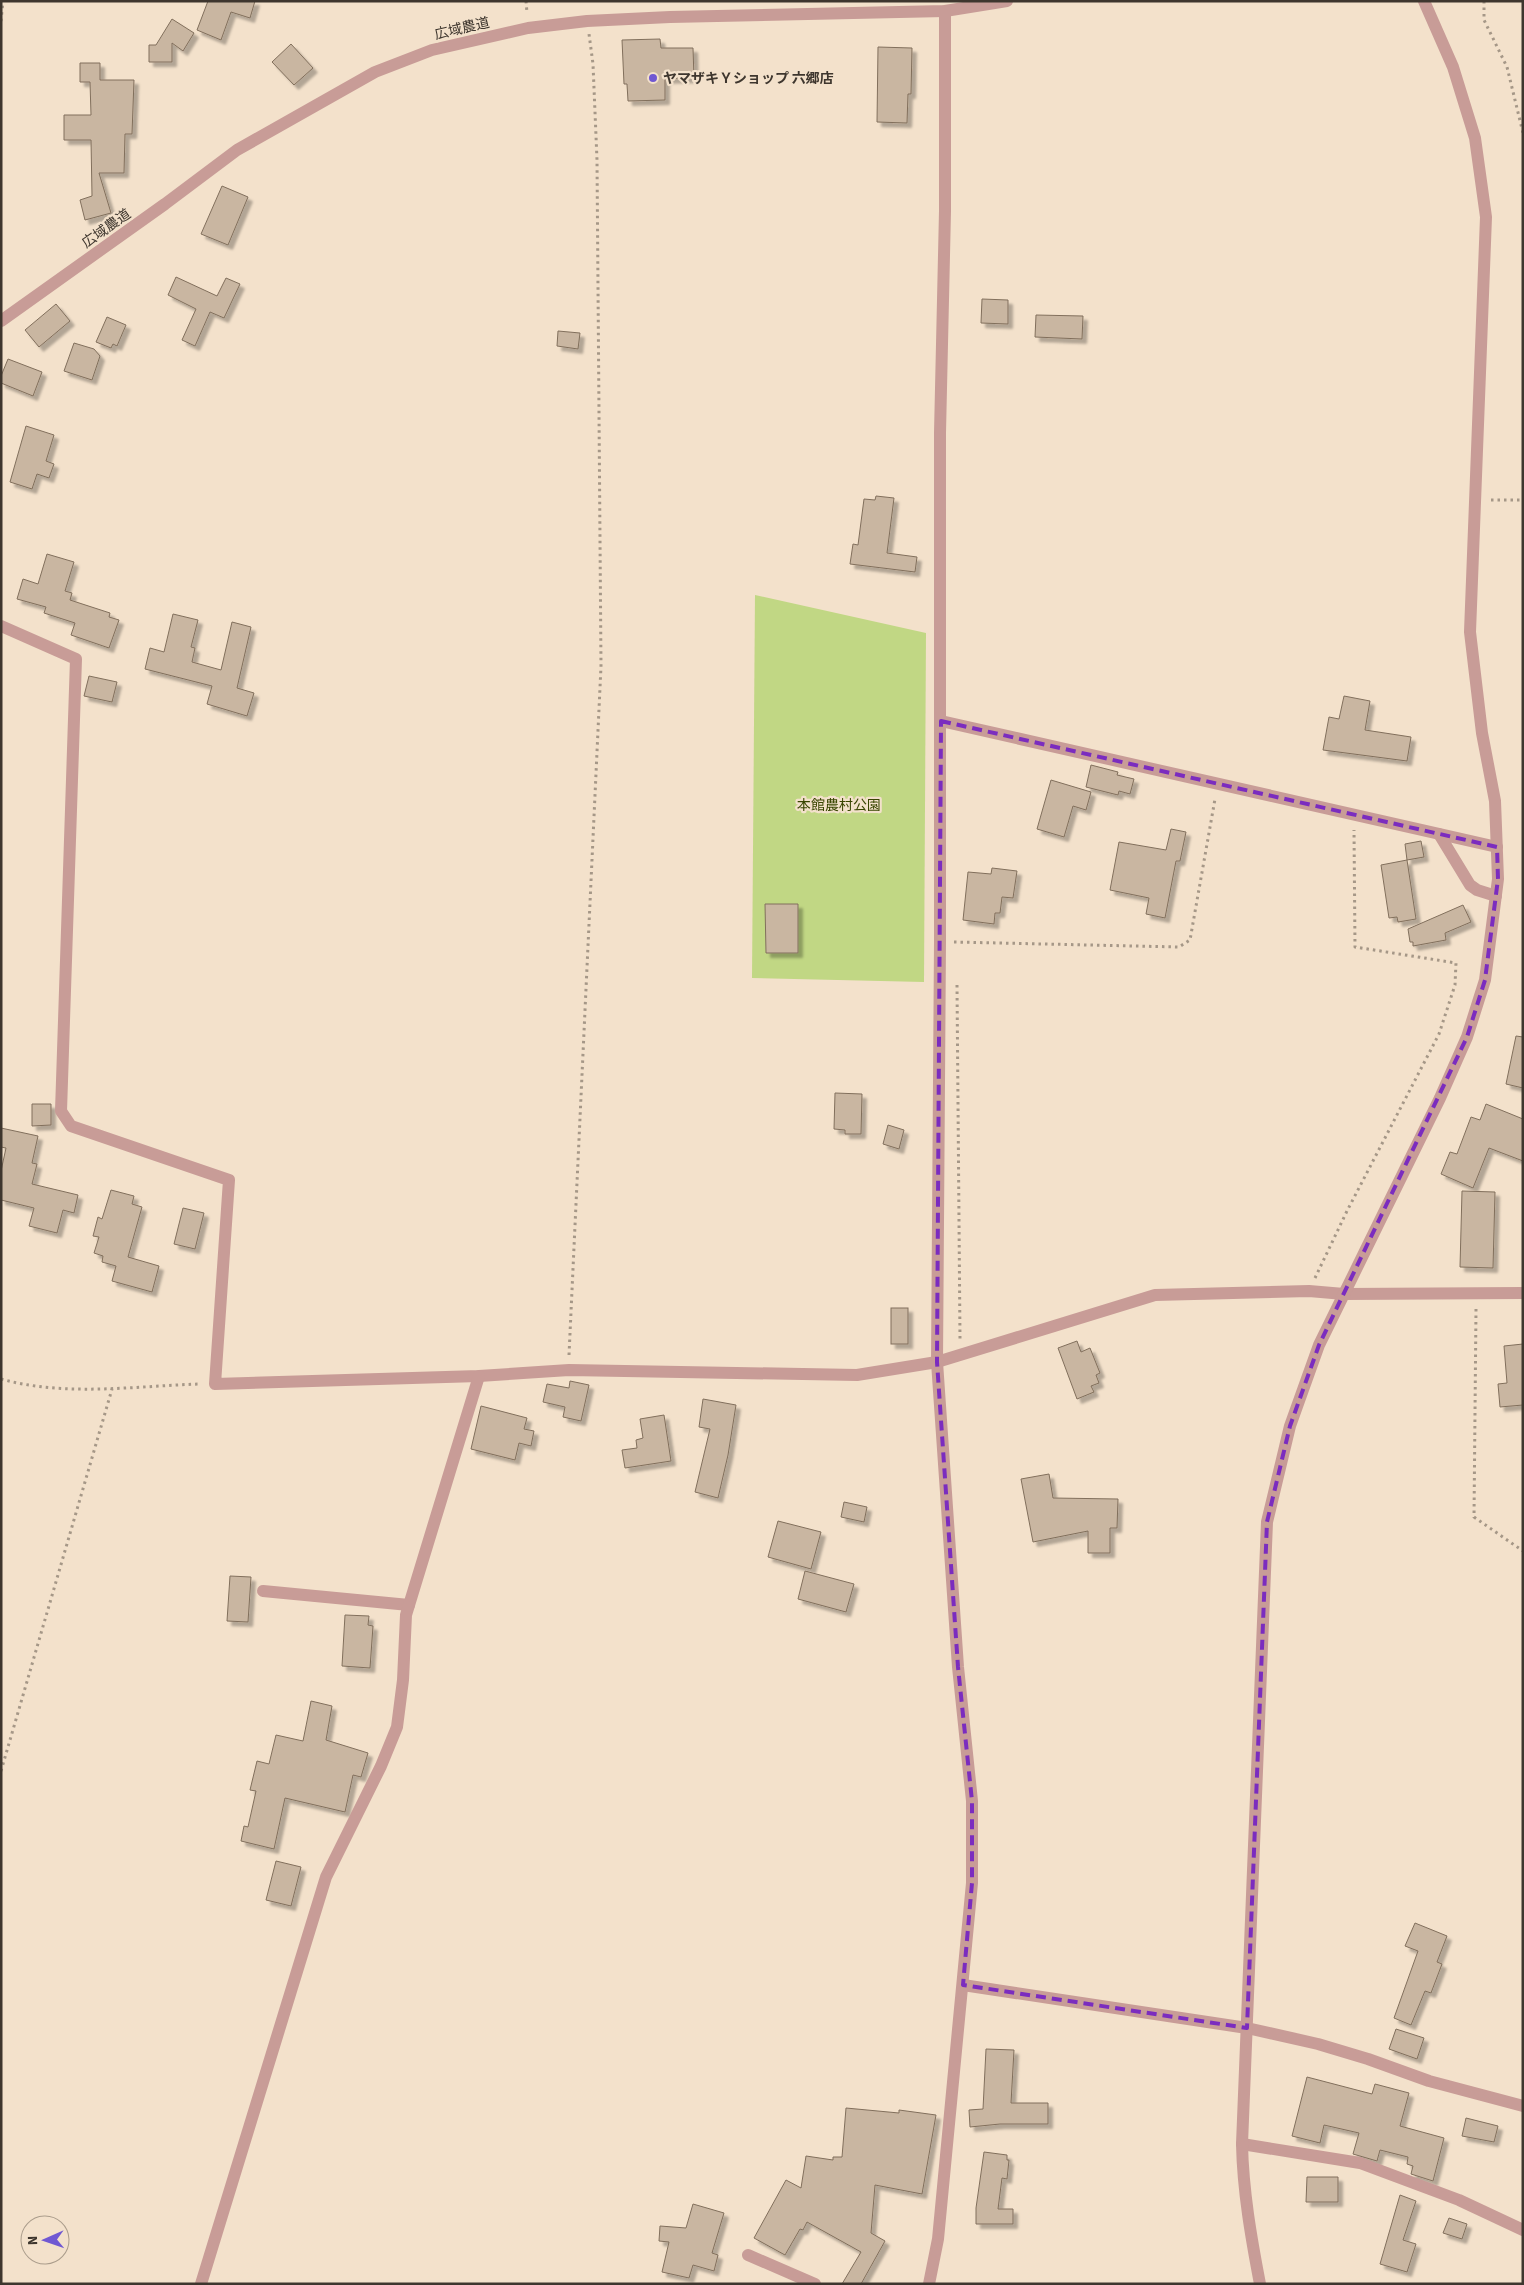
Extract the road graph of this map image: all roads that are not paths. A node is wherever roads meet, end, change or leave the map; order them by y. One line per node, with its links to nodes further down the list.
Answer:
1 (1007, 1): 4 (street, 広域農道)
2 (1424, 1): 9 (street)
3 (863, 7): 4 (street, 広域農道); 5 (street, 広域農道)
4 (945, 11): 7 (street)
5 (1, 321)
6 (1, 626): 14 (street)
7 (941, 721): 8 (street); 13 (street)
8 (1439, 834): 9 (street); 10 (street)
9 (1497, 847): 10 (street)
10 (1496, 896): 12 (street)
11 (1523, 1292): 12 (street)
12 (1344, 1294): 13 (street); 18 (street)
13 (938, 1362): 14 (street); 17 (street)
14 (480, 1376): 16 (street)
15 (263, 1591): 16 (street)
16 (409, 1605): 23 (street)
17 (963, 1985): 18 (street); 25 (street)
18 (1247, 2028): 19 (street); 20 (street)
19 (1523, 2106)
20 (1242, 2144): 21 (street); 26 (street)
21 (1523, 2230)
22 (748, 2255): 24 (street)
23 (201, 2284)
24 (815, 2284)
25 (929, 2284)
26 (1260, 2284)

